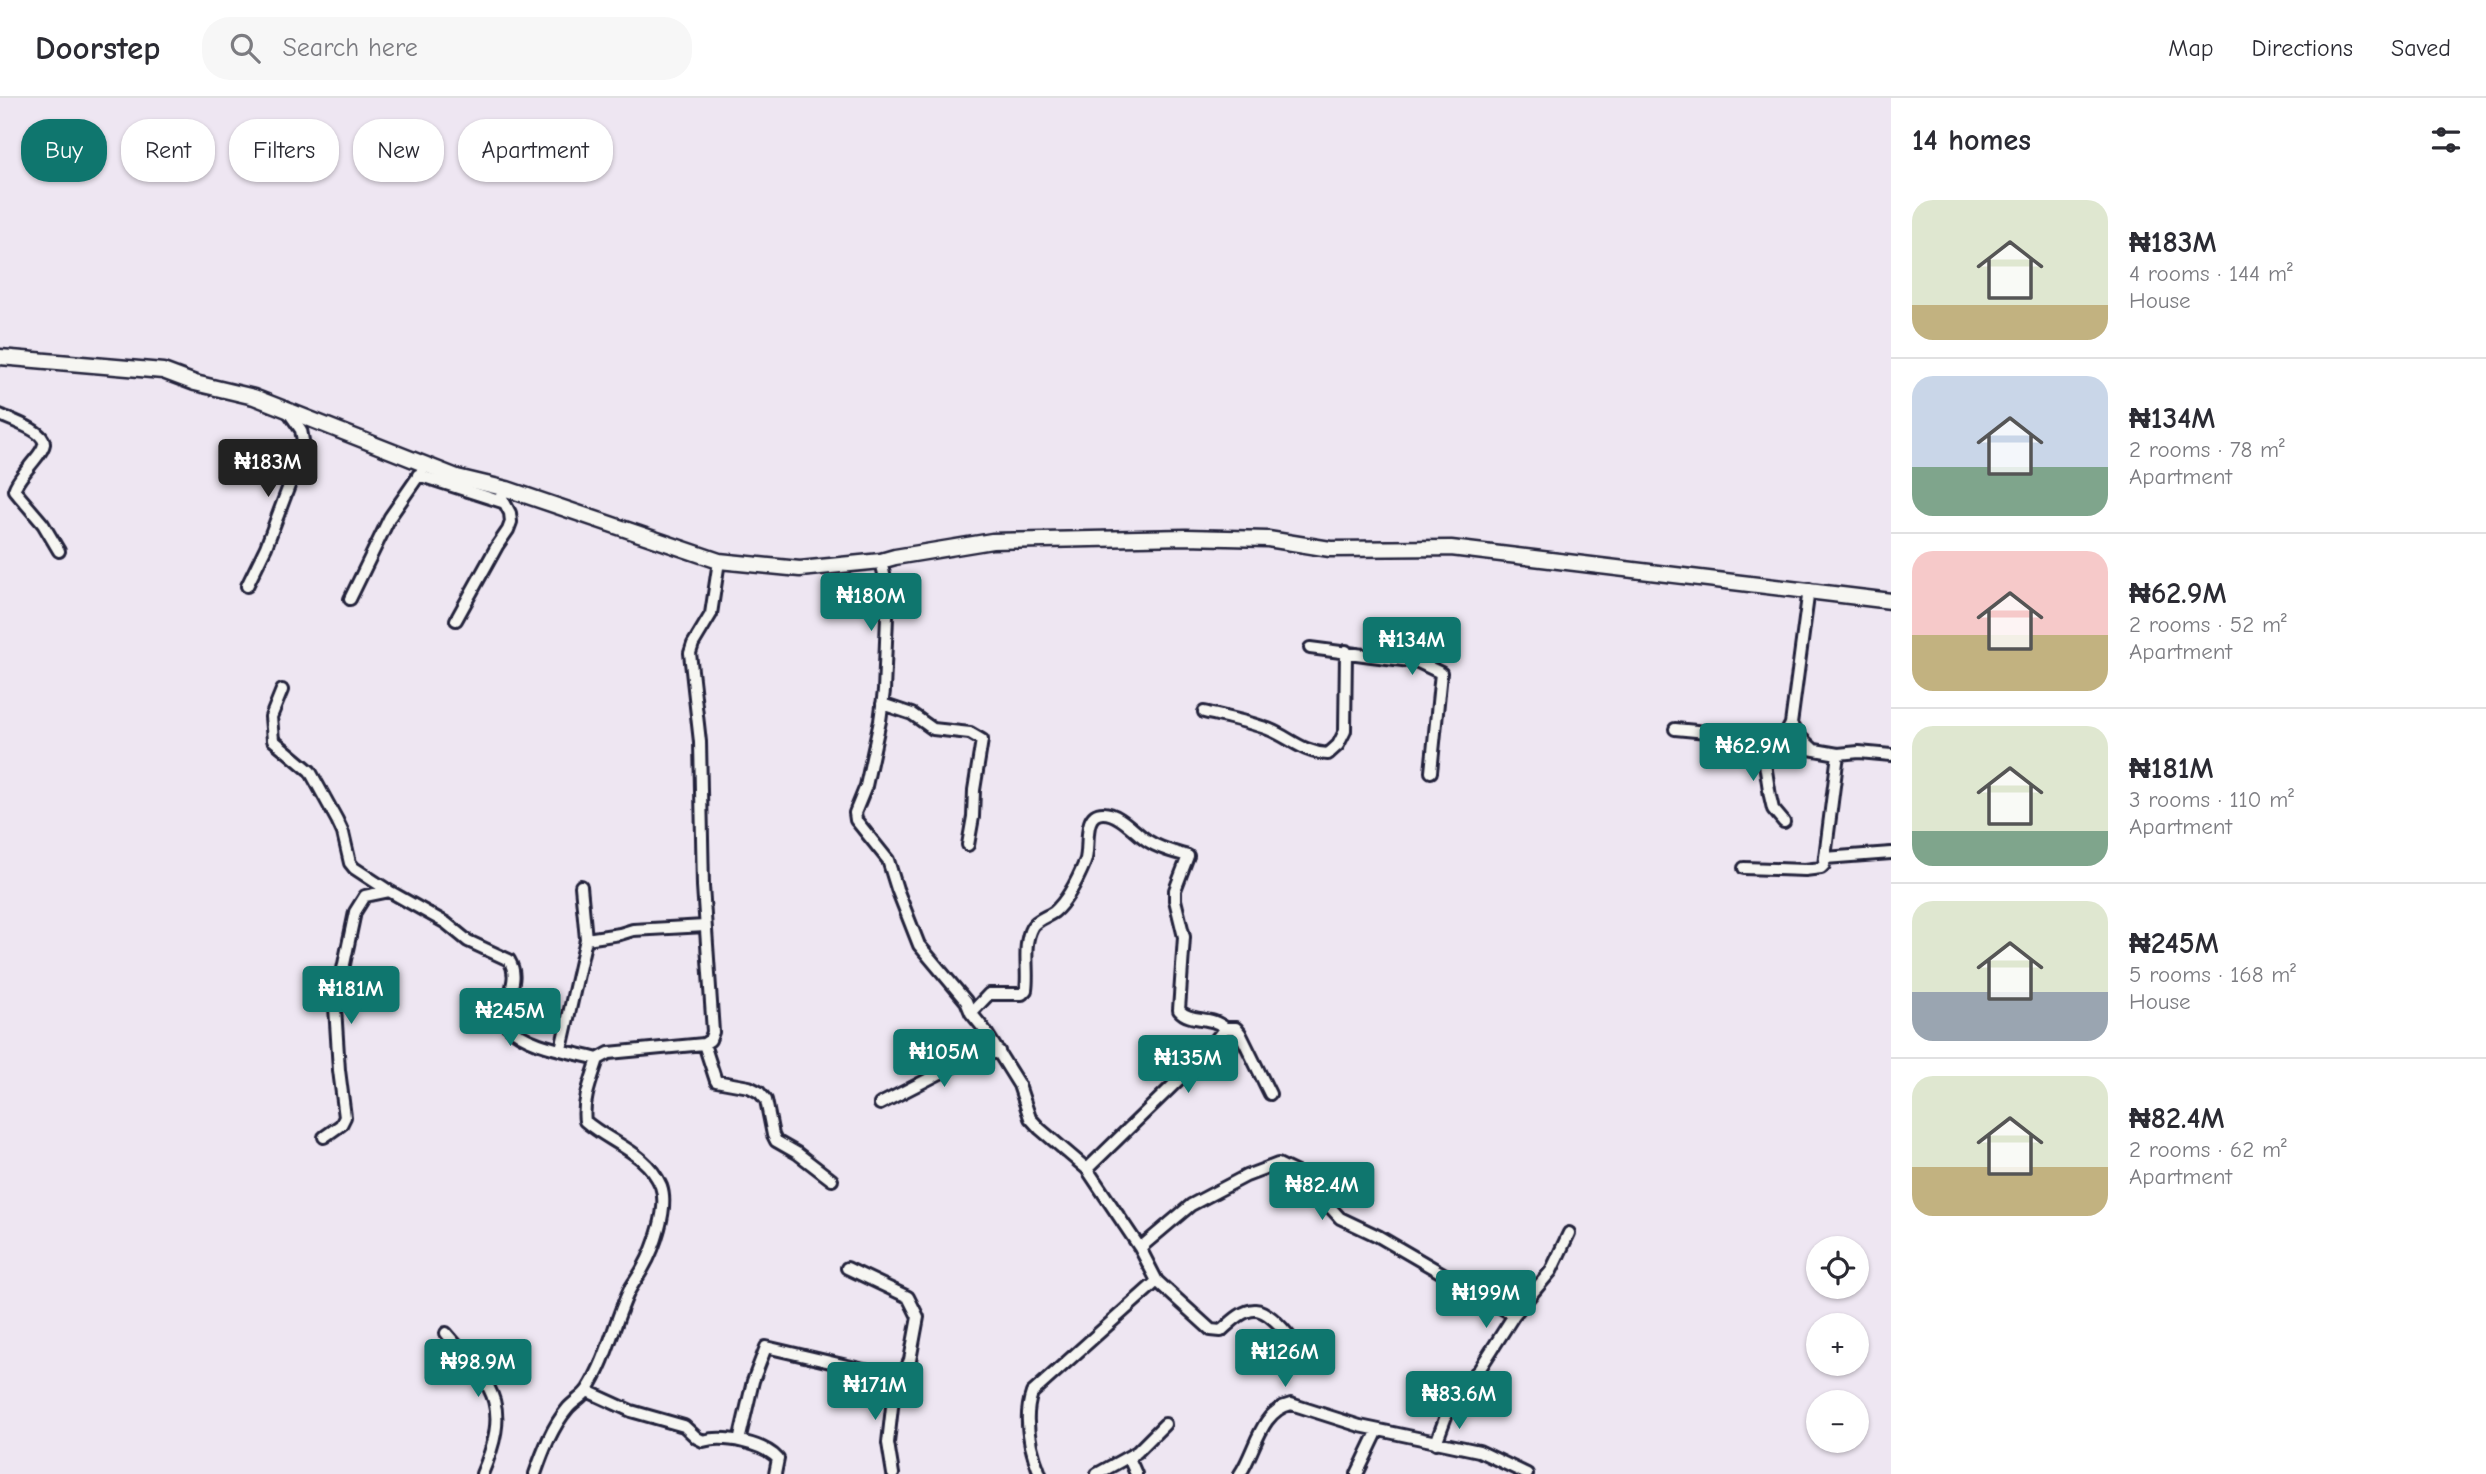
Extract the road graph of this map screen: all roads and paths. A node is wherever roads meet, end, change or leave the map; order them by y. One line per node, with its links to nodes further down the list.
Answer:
1 (0, 357): 2 (street)
2 (287, 410): 4 (street); 9 (street)
3 (0, 415): 6 (street)
4 (422, 470): 5 (street); 11 (street)
5 (505, 496): 7 (street); 13 (street)
6 (59, 551)
7 (719, 561): 8 (street); 33 (street)
8 (881, 561): 10 (street); 17 (street)
9 (247, 586)
10 (1809, 589): 12 (street); 19 (street)
11 (350, 599)
12 (1891, 601)
13 (456, 620)
14 (1310, 648): 15 (street)
15 (1346, 651): 18 (street); 25 (street)
16 (282, 690): 32 (street)
17 (882, 704): 27 (street); 35 (street)
18 (1204, 712)
19 (1791, 724): 21 (street); 22 (street)
20 (1675, 729): 21 (street)
21 (1776, 739): 22 (street); 26 (street)
22 (1814, 750): 23 (street)
23 (1838, 754): 24 (street); 29 (street)
24 (1891, 755)
25 (1432, 772)
26 (1784, 822)
27 (968, 845)
28 (1891, 853): 29 (street)
29 (1825, 858): 30 (street)
30 (1744, 868)
31 (581, 886): 34 (street)
32 (389, 891): 38 (street); 43 (street)
33 (705, 926): 34 (street); 37 (street)
34 (586, 939): 38 (street)
35 (971, 1013): 36 (street); 39 (street)
36 (1225, 1027): 41 (street); 44 (street)
37 (704, 1044): 40 (street); 45 (street)
38 (561, 1049): 40 (street)
39 (999, 1051): 42 (street); 44 (street)
40 (598, 1059): 54 (street)
41 (1270, 1094)
42 (880, 1104)
43 (324, 1137)
44 (1087, 1169): 47 (street)
45 (832, 1180)
46 (1569, 1233): 50 (street)
47 (1140, 1248): 49 (street); 50 (street)
48 (847, 1268): 53 (street)
49 (1157, 1281): 52 (street); 64 (street)
50 (1514, 1315): 58 (street)
51 (446, 1333): 60 (street)
52 (1300, 1350)
53 (903, 1378): 57 (street); 63 (street)
54 (587, 1391): 57 (street); 61 (street)
55 (1165, 1424): 59 (street)
56 (1378, 1430): 58 (street); 67 (street); 68 (street)
57 (739, 1441): 62 (street)
58 (1436, 1443): 69 (street)
59 (1129, 1458): 65 (street); 66 (street)
60 (482, 1474)
61 (535, 1474)
62 (775, 1474)
63 (893, 1474)
64 (1040, 1474)
65 (1097, 1474)
66 (1136, 1474)
67 (1240, 1474)
68 (1357, 1474)
69 (1527, 1474)

